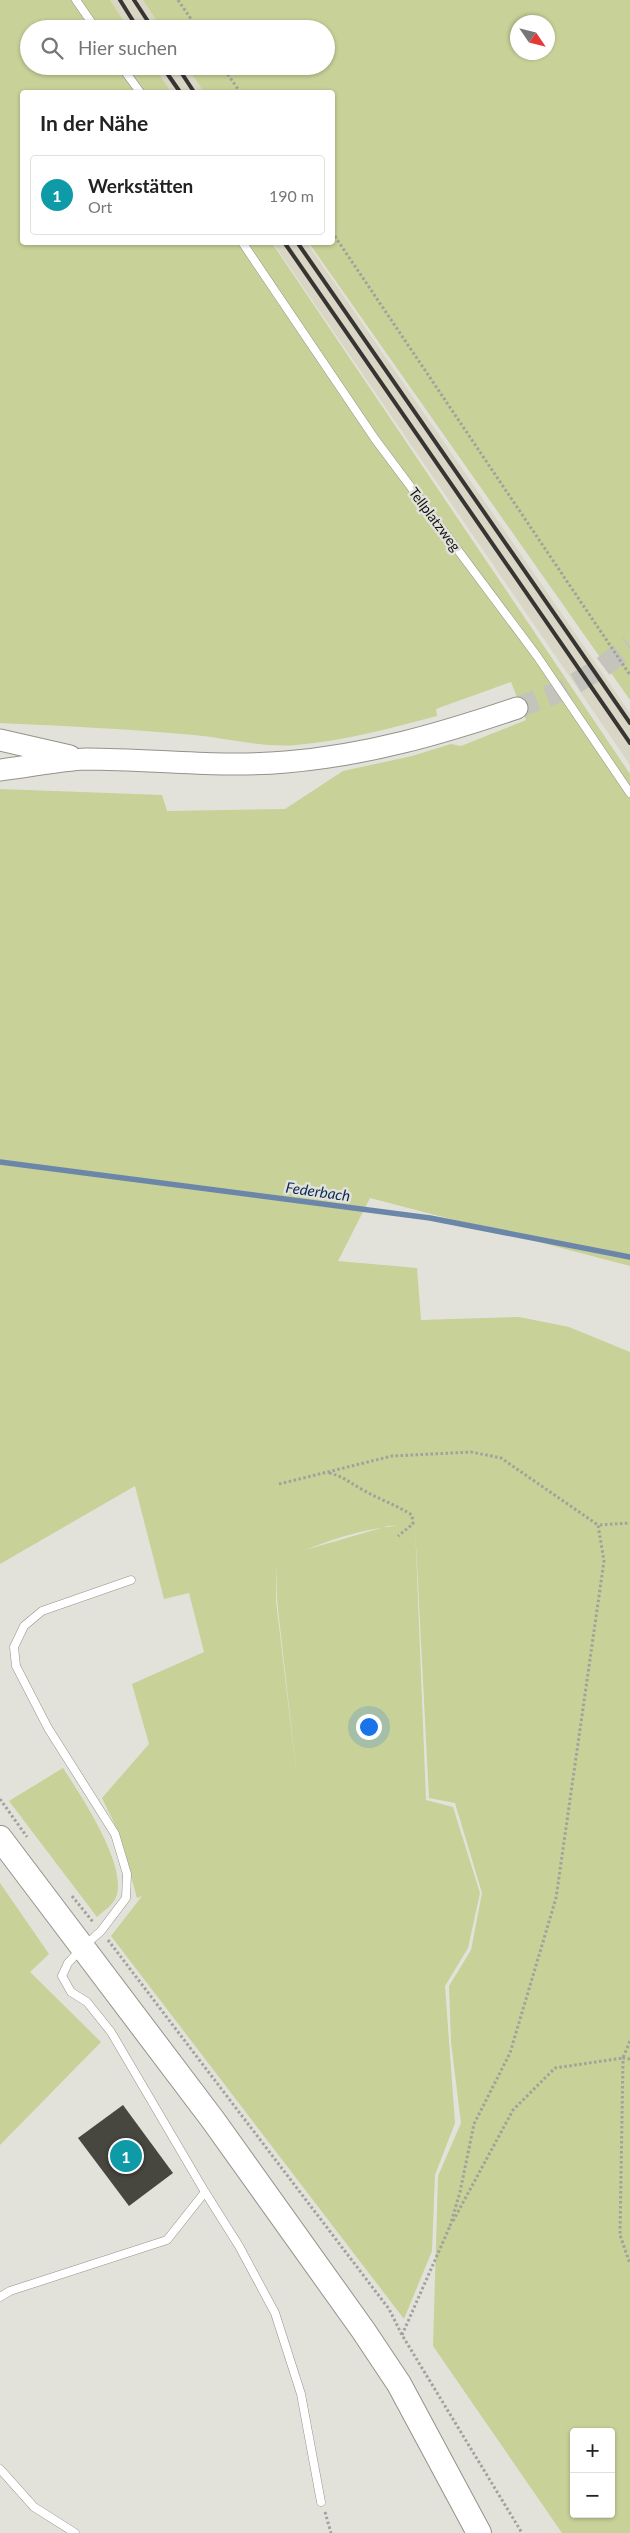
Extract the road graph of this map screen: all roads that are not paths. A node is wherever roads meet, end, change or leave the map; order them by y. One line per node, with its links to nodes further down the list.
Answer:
1 (76, 0): 2 (lane)
2 (90, 20)
3 (128, 75): 4 (lane)
4 (139, 90)
5 (244, 245): 10 (lane, Tellplatzweg)
6 (517, 708): 8 (main road)
7 (0, 740): 8 (main road)
8 (84, 759): 9 (main road)
9 (0, 770)
10 (630, 793)
11 (130, 1580): 13 (lane)
12 (0, 1838): 13 (main road)
13 (83, 1947): 14 (lane); 19 (main road)
14 (205, 2192): 15 (lane); 17 (lane)
15 (0, 2298)
16 (0, 2469): 18 (lane)
17 (321, 2502)
18 (75, 2533)
19 (479, 2533)

